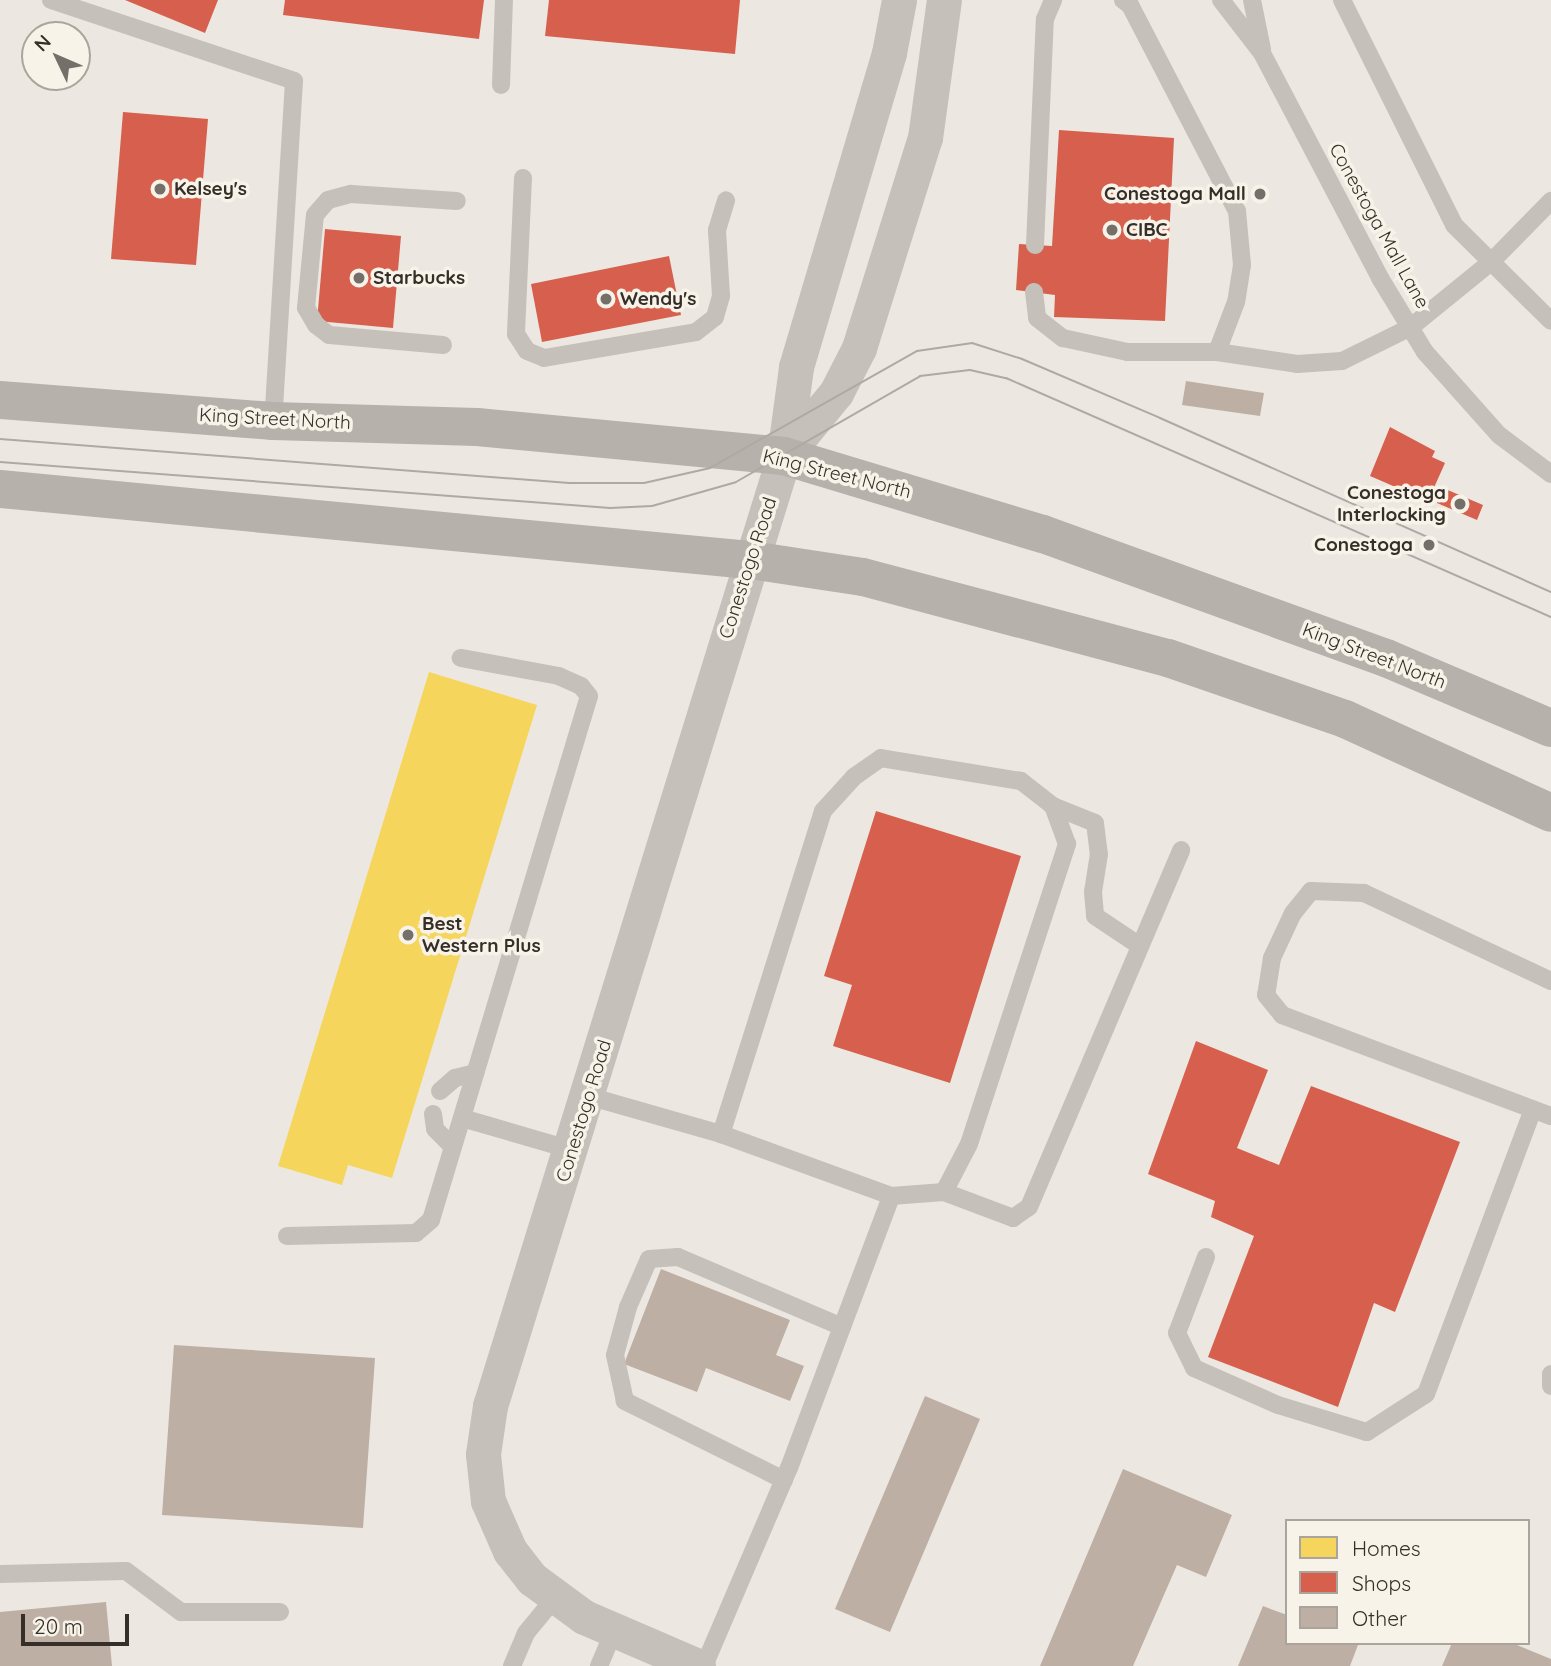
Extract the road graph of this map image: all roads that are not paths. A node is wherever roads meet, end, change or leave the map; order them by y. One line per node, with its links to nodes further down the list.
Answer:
1 (51, 0): 26 (lane)
2 (504, 0): 13 (lane)
3 (899, 0): 27 (street, Conestogo Road)
4 (1053, 0): 18 (lane)
5 (1123, 0): 24 (lane)
6 (1221, 0): 11 (lane, Conestoga Mall Lane)
7 (1227, 0): 11 (lane, Conestoga Mall Lane)
8 (1252, 0): 12 (lane, Conestoga Mall Lane)
9 (1342, 0): 19 (lane)
10 (946, 2): 27 (street, Conestogo Road)
11 (1236, 21): 12 (lane, Conestoga Mall Lane)
12 (1262, 52): 22 (lane, Conestoga Mall Lane)
13 (500, 85)
14 (523, 178): 15 (lane)
15 (726, 200)
16 (457, 201): 23 (lane)
17 (1551, 201): 19 (lane, Conestoga Mall Lane)
18 (1035, 245)
19 (1491, 261): 21 (lane); 22 (lane, Conestoga Mall Lane)
20 (1034, 292): 24 (lane)
21 (1551, 321)
22 (1411, 327): 24 (lane); 28 (lane)
23 (443, 345)
24 (1217, 352)
25 (0, 400): 26 (main road, King Street North)
26 (273, 421): 27 (main road, King Street North)
27 (784, 456): 30 (street, Conestogo Road); 32 (main road, King Street North)
28 (1551, 474)
29 (0, 489): 30 (main road)
30 (750, 560): 34 (main road); 40 (street, Conestogo Road)
31 (461, 658): 38 (lane)
32 (1551, 728)
33 (1053, 806): 36 (lane); 45 (lane); 48 (lane)
34 (1551, 813)
35 (1181, 850): 36 (lane)
36 (1140, 946): 48 (lane)
37 (1551, 981): 41 (lane)
38 (475, 1073): 39 (lane); 44 (lane)
39 (440, 1091)
40 (588, 1096): 45 (lane); 47 (street, Conestogo Road)
41 (1532, 1109): 43 (lane); 51 (lane)
42 (433, 1114): 46 (lane)
43 (1551, 1116)
44 (462, 1118): 46 (lane); 47 (lane)
45 (721, 1134): 49 (lane)
46 (453, 1147): 50 (lane)
47 (572, 1150): 57 (street, Conestogo Road)
48 (944, 1192): 49 (lane)
49 (891, 1196): 52 (lane)
50 (287, 1236)
51 (1206, 1257)
52 (842, 1327): 55 (lane); 55 (lane)
53 (1551, 1374): 54 (lane)
54 (1551, 1386)
55 (784, 1480): 63 (lane)
56 (0, 1574): 58 (lane)
57 (554, 1599): 59 (street, Conestogo Road); 60 (lane)
58 (280, 1612)
59 (614, 1631): 61 (lane); 62 (street, Conestogo Road)
60 (512, 1666)
61 (599, 1666)
62 (698, 1666)
63 (704, 1666)

